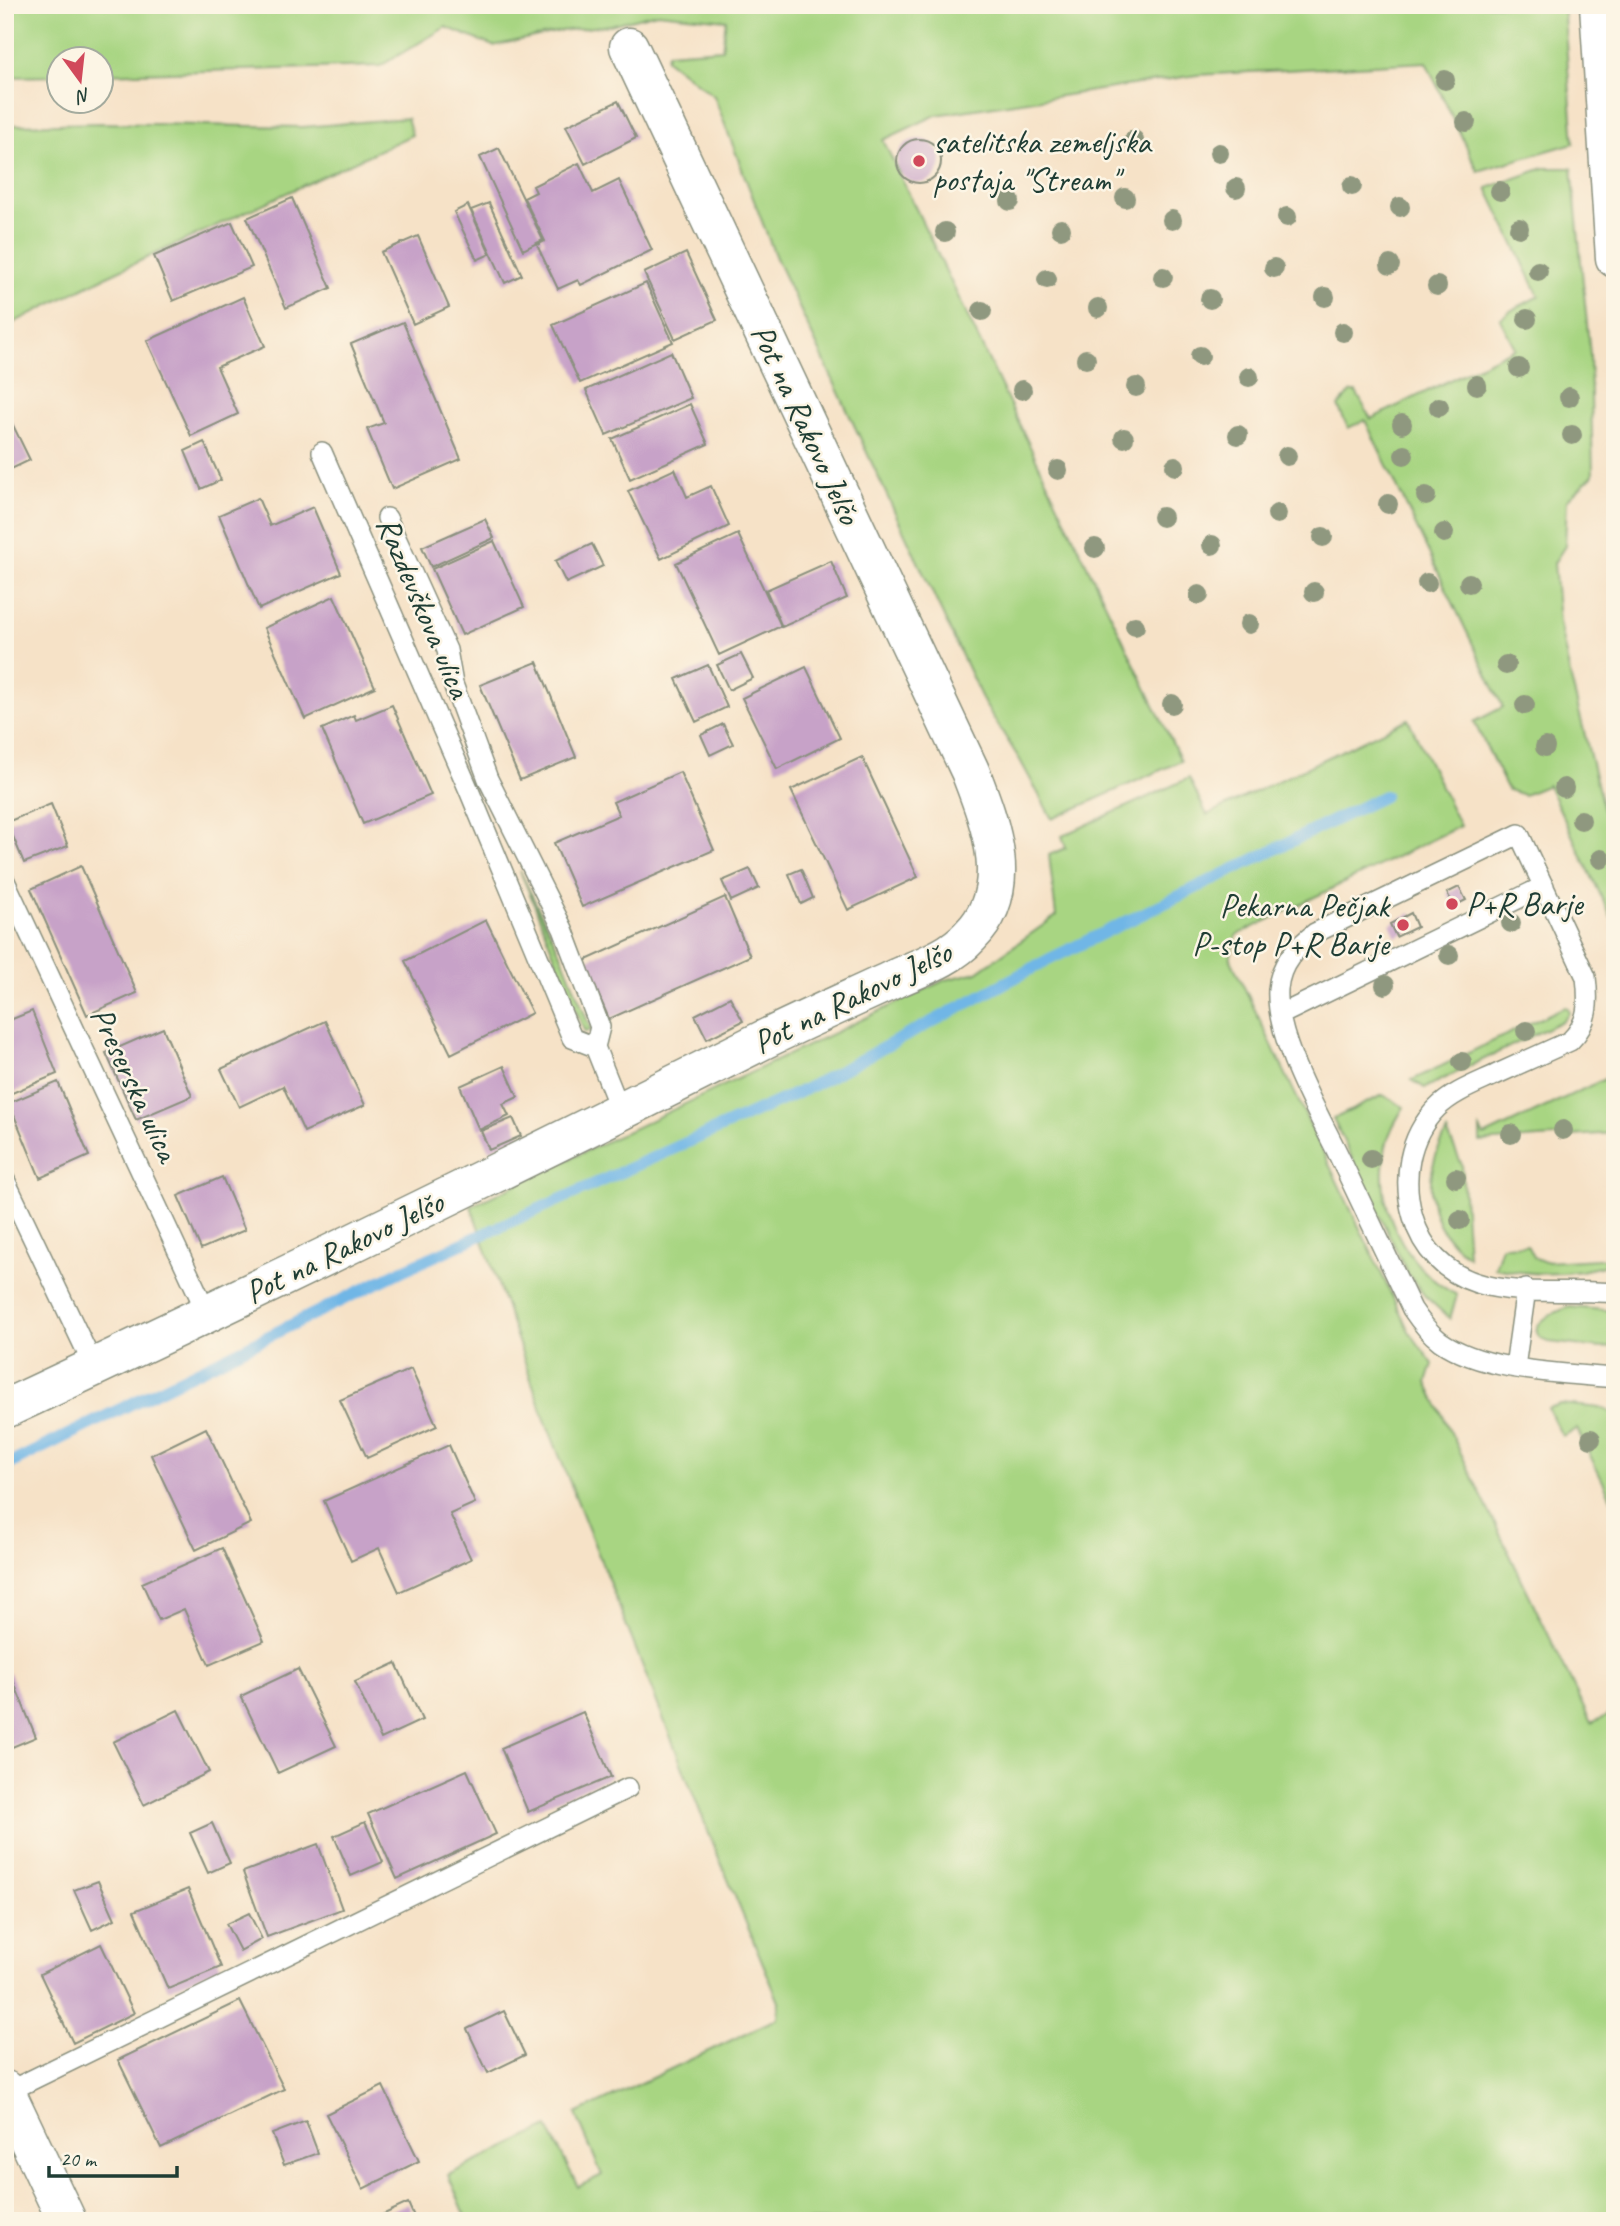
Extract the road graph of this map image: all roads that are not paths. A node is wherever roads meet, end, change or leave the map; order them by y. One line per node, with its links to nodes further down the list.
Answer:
1 (1599, 5): 3 (street)
2 (629, 47): 12 (street, Pot na Rakovo Jelšo)
3 (1615, 258)
4 (322, 452): 7 (lane, Razdevškova ulica)
5 (387, 518): 6 (lane, Razdevškova ulica)
6 (488, 779): 7 (lane); 11 (lane, Razdevškova ulica)
7 (468, 788): 11 (lane, Razdevškova ulica)
8 (5, 881): 16 (lane, Preserska ulica)
9 (1544, 886): 10 (lane); 10 (lane); 14 (lane)
10 (1280, 1015): 18 (lane)
11 (594, 1047): 12 (lane, Razdevškova ulica)
12 (621, 1112): 16 (street, Pot na Rakovo Jelšo)
13 (5, 1180): 17 (lane)
14 (1526, 1289): 15 (lane); 18 (lane)
15 (1615, 1293)
16 (207, 1313): 17 (street, Pot na Rakovo Jelšo)
17 (94, 1367): 20 (street, Pot na Rakovo Jelšo)
18 (1515, 1367): 19 (lane)
19 (1615, 1378)
20 (5, 1409)
21 (628, 1788): 22 (lane)
22 (6, 2091): 23 (street)
23 (67, 2221)

